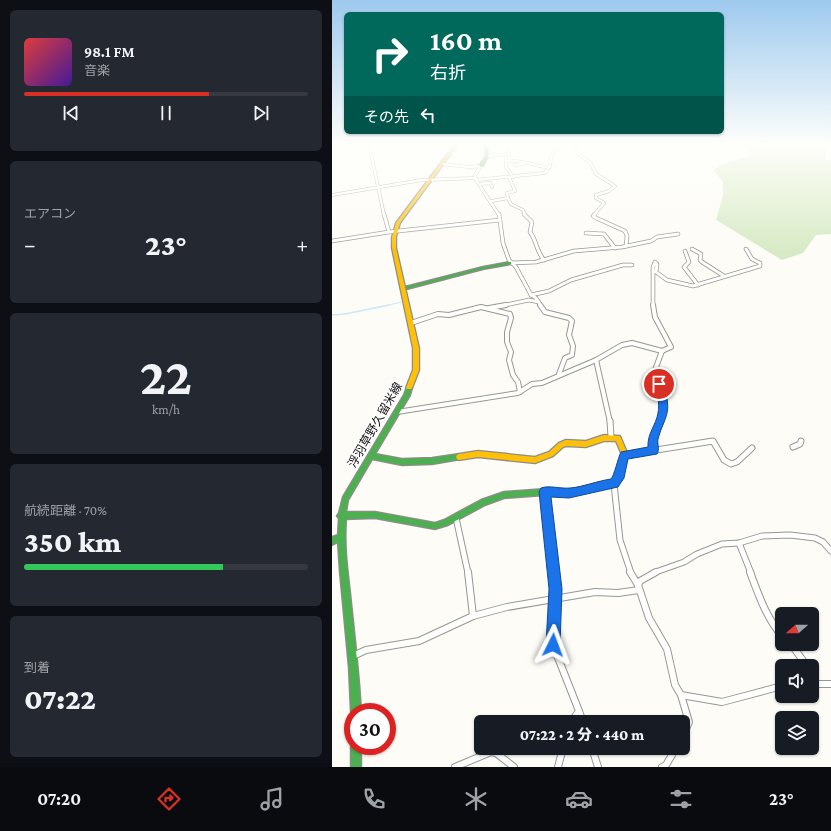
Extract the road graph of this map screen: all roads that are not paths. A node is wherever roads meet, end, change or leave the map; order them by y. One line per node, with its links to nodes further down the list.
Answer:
1 (431, 179): 14 (main road, 浮羽草野久留米線)
2 (476, 179): 7 (street)
3 (378, 180): 8 (street)
4 (425, 180): 8 (street)
5 (512, 180): 11 (street)
6 (606, 180): 18 (street)
7 (479, 184): 9 (street); 12 (street)
8 (379, 186): 10 (street); 14 (street)
9 (492, 187)
10 (332, 194)
11 (508, 198): 12 (street); 23 (street)
12 (492, 201): 13 (street)
13 (500, 220): 14 (street); 24 (street)
14 (392, 232): 17 (street); 28 (main road, 浮羽草野久留米線)
15 (586, 233): 19 (street)
16 (678, 234): 18 (street)
17 (332, 241)
18 (626, 246): 19 (street)
19 (615, 248): 23 (street)
20 (692, 249): 26 (street)
21 (746, 249): 26 (street)
22 (685, 251): 27 (street)
23 (544, 260): 24 (street)
24 (510, 263): 28 (main road); 29 (street)
25 (632, 265): 29 (street)
26 (724, 276): 27 (street)
27 (698, 285): 33 (street)
28 (403, 289): 32 (main road, 浮羽草野久留米線)
29 (531, 295): 30 (street)
30 (539, 302): 31 (street); 35 (street)
31 (489, 308): 32 (street); 36 (street)
32 (411, 322): 37 (main road, 浮羽草野久留米線)
33 (662, 351): 34 (street); 42 (street)
34 (596, 360): 35 (street); 38 (street)
35 (559, 374): 36 (street)
36 (520, 392): 37 (street)
37 (397, 412): 44 (main road, 浮羽草野久留米線)
38 (610, 437): 43 (main road); 44 (main road)
39 (801, 441): 40 (street)
40 (793, 447)
41 (752, 448): 42 (street)
42 (654, 451): 43 (street)
43 (625, 455): 45 (main road)
44 (371, 456): 47 (main road, 浮羽草野久留米線)
45 (614, 484): 46 (main road); 53 (street)
46 (544, 492): 48 (main road); 54 (street)
47 (341, 516): 48 (main road); 49 (main road, 浮羽草野久留米線)
48 (456, 518): 55 (street)
49 (340, 538): 50 (main road); 57 (main road, 浮羽草野久留米線)
50 (332, 542)
51 (739, 543): 52 (street); 53 (street); 56 (street)
52 (831, 551)
53 (638, 587): 54 (street); 61 (street)
54 (555, 597): 55 (street); 63 (street)
55 (473, 616): 57 (street)
56 (775, 628)
57 (352, 656): 62 (main road, 浮羽草野久留米線)
58 (819, 684): 59 (street)
59 (831, 684)
60 (775, 688): 61 (street)
61 (681, 695): 66 (street)
62 (355, 703)
63 (579, 711): 64 (street); 65 (street)
64 (575, 715)
65 (580, 715)
66 (687, 715)
67 (356, 755): 71 (main road)
68 (561, 755): 74 (street)
69 (594, 755): 75 (street)
70 (672, 755): 76 (street)
71 (356, 767)
72 (455, 767): 73 (street)
73 (514, 767)
74 (558, 767)
75 (598, 767)
76 (662, 767)

